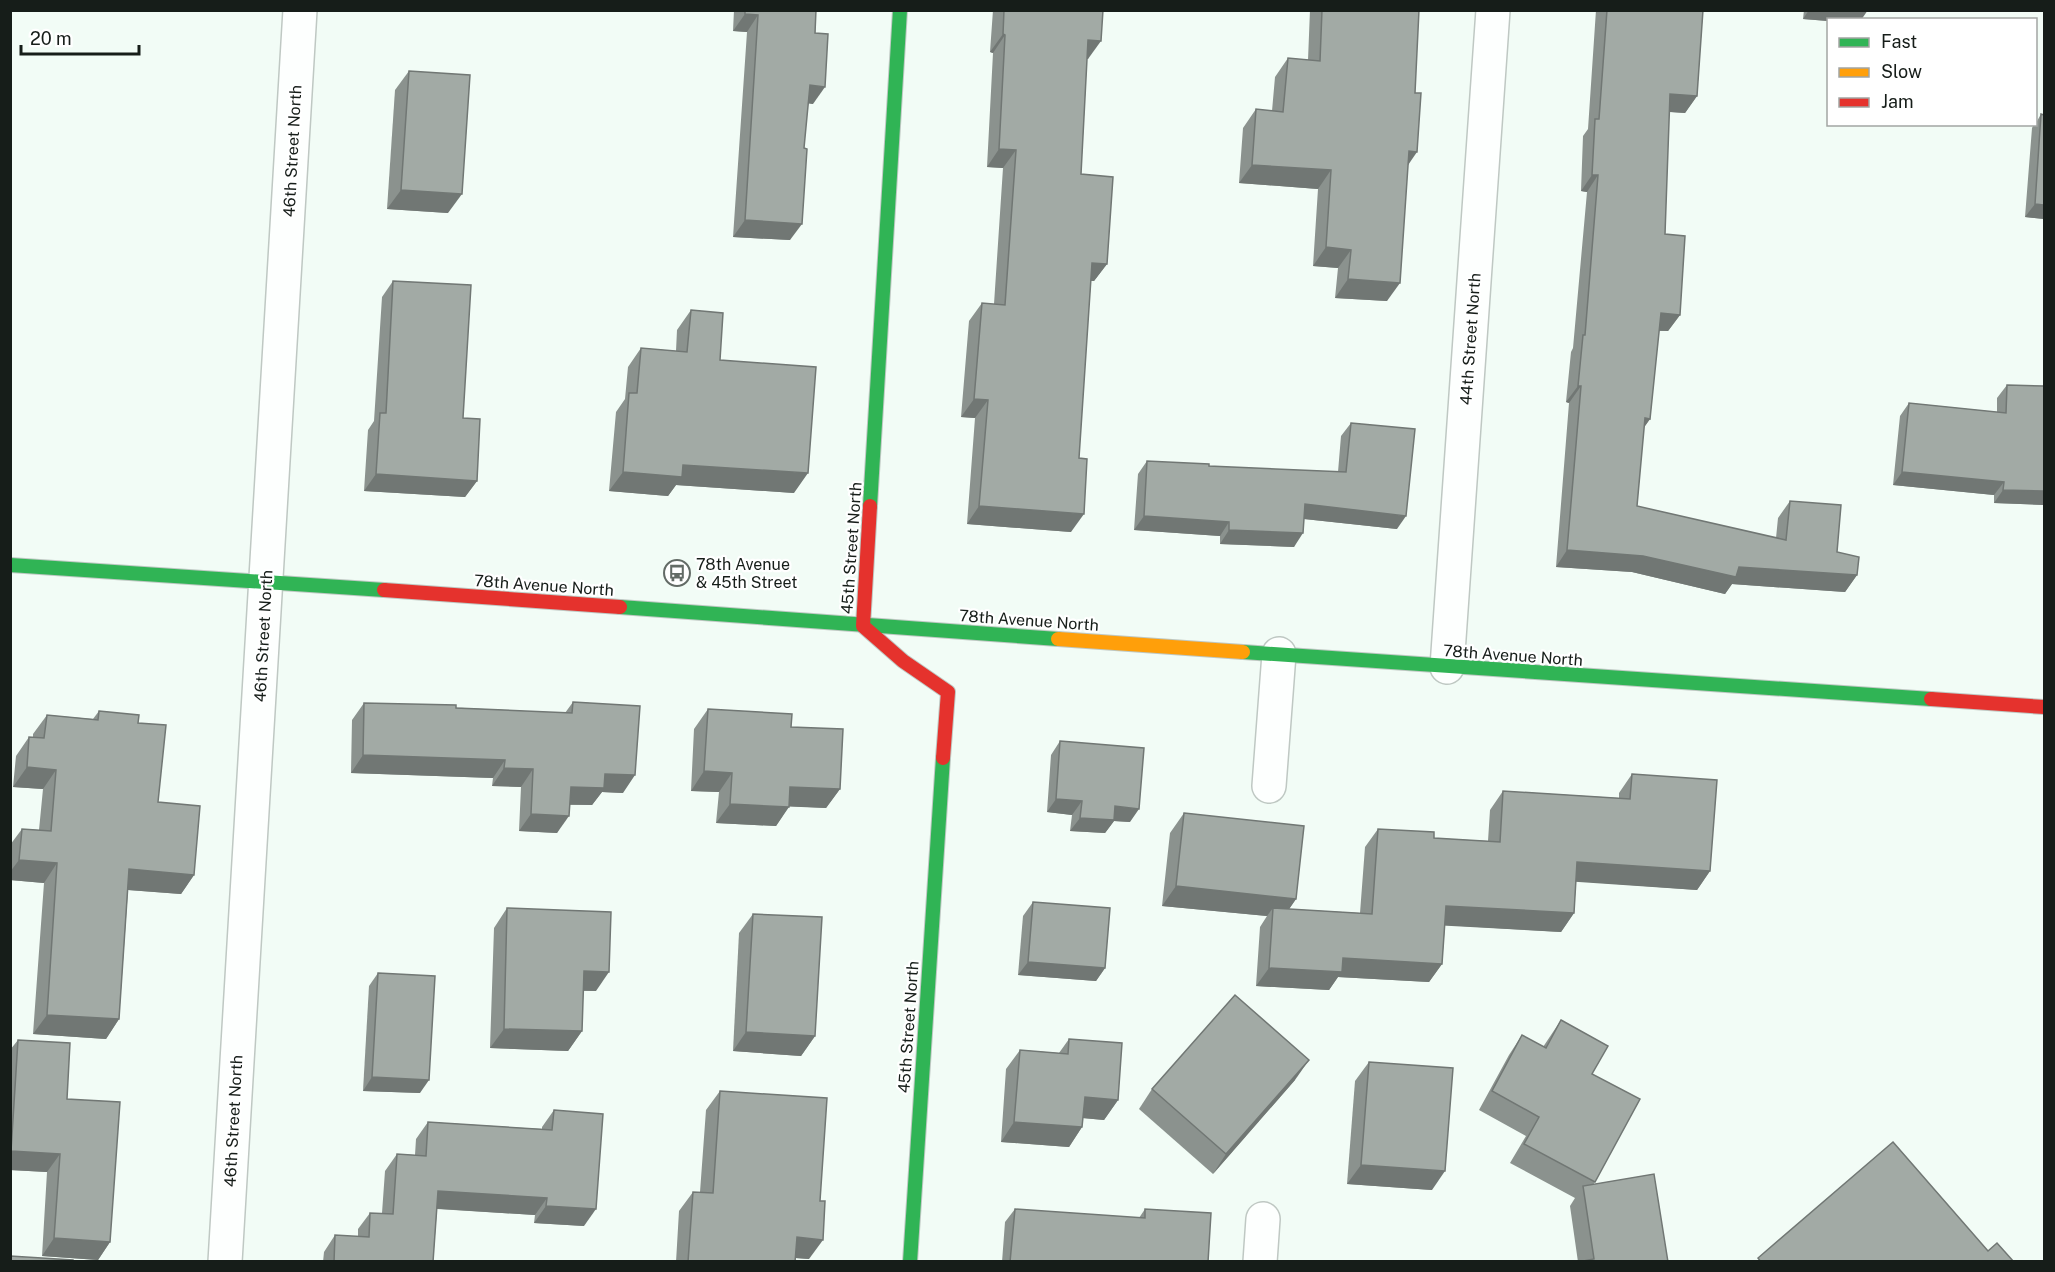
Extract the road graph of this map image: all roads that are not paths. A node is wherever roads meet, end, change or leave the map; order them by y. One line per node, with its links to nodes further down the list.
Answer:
1 (300, 10): 5 (street, 46th Street North)
2 (900, 10): 6 (street, 45th Street North)
3 (1493, 10): 8 (street, 44th Street North)
4 (10, 565): 5 (street, 78th Avenue North)
5 (266, 581): 6 (street, 78th Avenue North); 12 (street, 46th Street North)
6 (863, 626): 7 (street, 78th Avenue North); 13 (street, 45th Street North)
7 (1280, 654): 8 (street, 78th Avenue North); 10 (street)
8 (1447, 667): 9 (street, 78th Avenue North)
9 (2044, 707)
10 (1269, 786)
11 (1263, 1219): 14 (street)
12 (225, 1262)
13 (910, 1262)
14 (1260, 1262)

